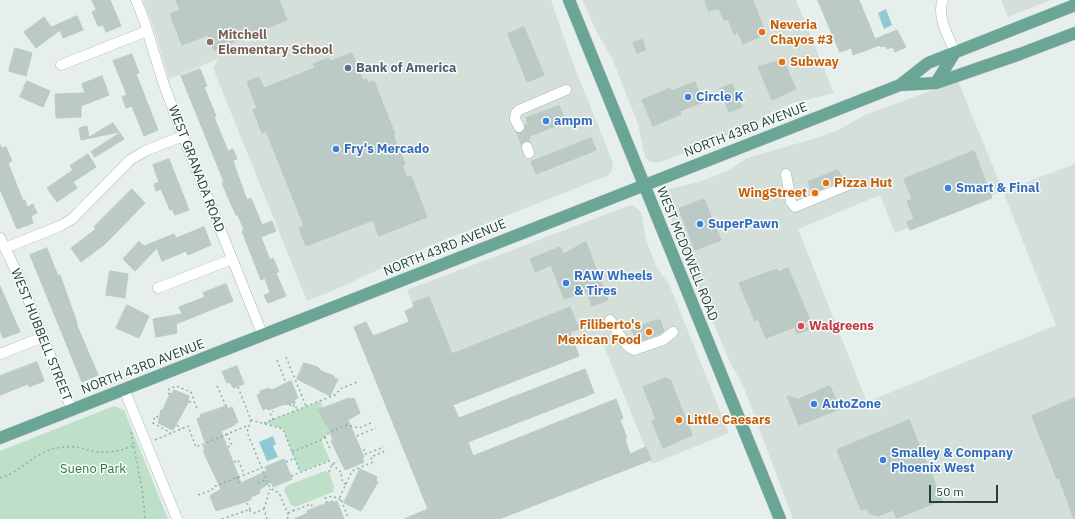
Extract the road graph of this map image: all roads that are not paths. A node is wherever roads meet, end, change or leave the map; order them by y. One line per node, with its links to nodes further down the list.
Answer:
1 (136, 0): 5 (street, WEST GRANADA ROAD)
2 (569, 0): 17 (main road, WEST MCDOWELL ROAD)
3 (943, 0): 7 (street)
4 (1075, 5): 7 (main road, NORTH 43RD AVENUE)
5 (148, 30): 9 (street); 14 (street, WEST GRANADA ROAD)
6 (1075, 33): 10 (main road, NORTH 43RD AVENUE)
7 (955, 52): 8 (main road, NORTH 43RD AVENUE); 10 (main road)
8 (928, 63): 10 (main road); 11 (main road, NORTH 43RD AVENUE)
9 (61, 65)
10 (936, 83): 11 (main road, NORTH 43RD AVENUE)
11 (900, 85): 17 (main road, NORTH 43RD AVENUE)
12 (566, 90): 13 (street)
13 (519, 127)
14 (182, 136): 19 (street); 20 (street, WEST GRANADA ROAD)
15 (786, 174): 16 (street)
16 (853, 183)
17 (644, 184): 24 (main road, NORTH 43RD AVENUE); 31 (main road, WEST MCDOWELL ROAD)
18 (0, 238): 19 (street, WEST HUBBELL STREET)
19 (5, 248): 25 (street, WEST HUBBELL STREET)
20 (232, 259): 21 (street); 24 (street, WEST GRANADA ROAD)
21 (158, 288)
22 (610, 320): 23 (street)
23 (673, 332)
24 (263, 336): 27 (main road, NORTH 43RD AVENUE)
25 (43, 337): 26 (street); 28 (street, WEST HUBBELL STREET)
26 (0, 354)
27 (124, 389): 28 (main road, NORTH 43RD AVENUE); 30 (street)
28 (72, 410): 29 (main road, NORTH 43RD AVENUE)
29 (0, 438)
30 (177, 519)
31 (780, 519)

